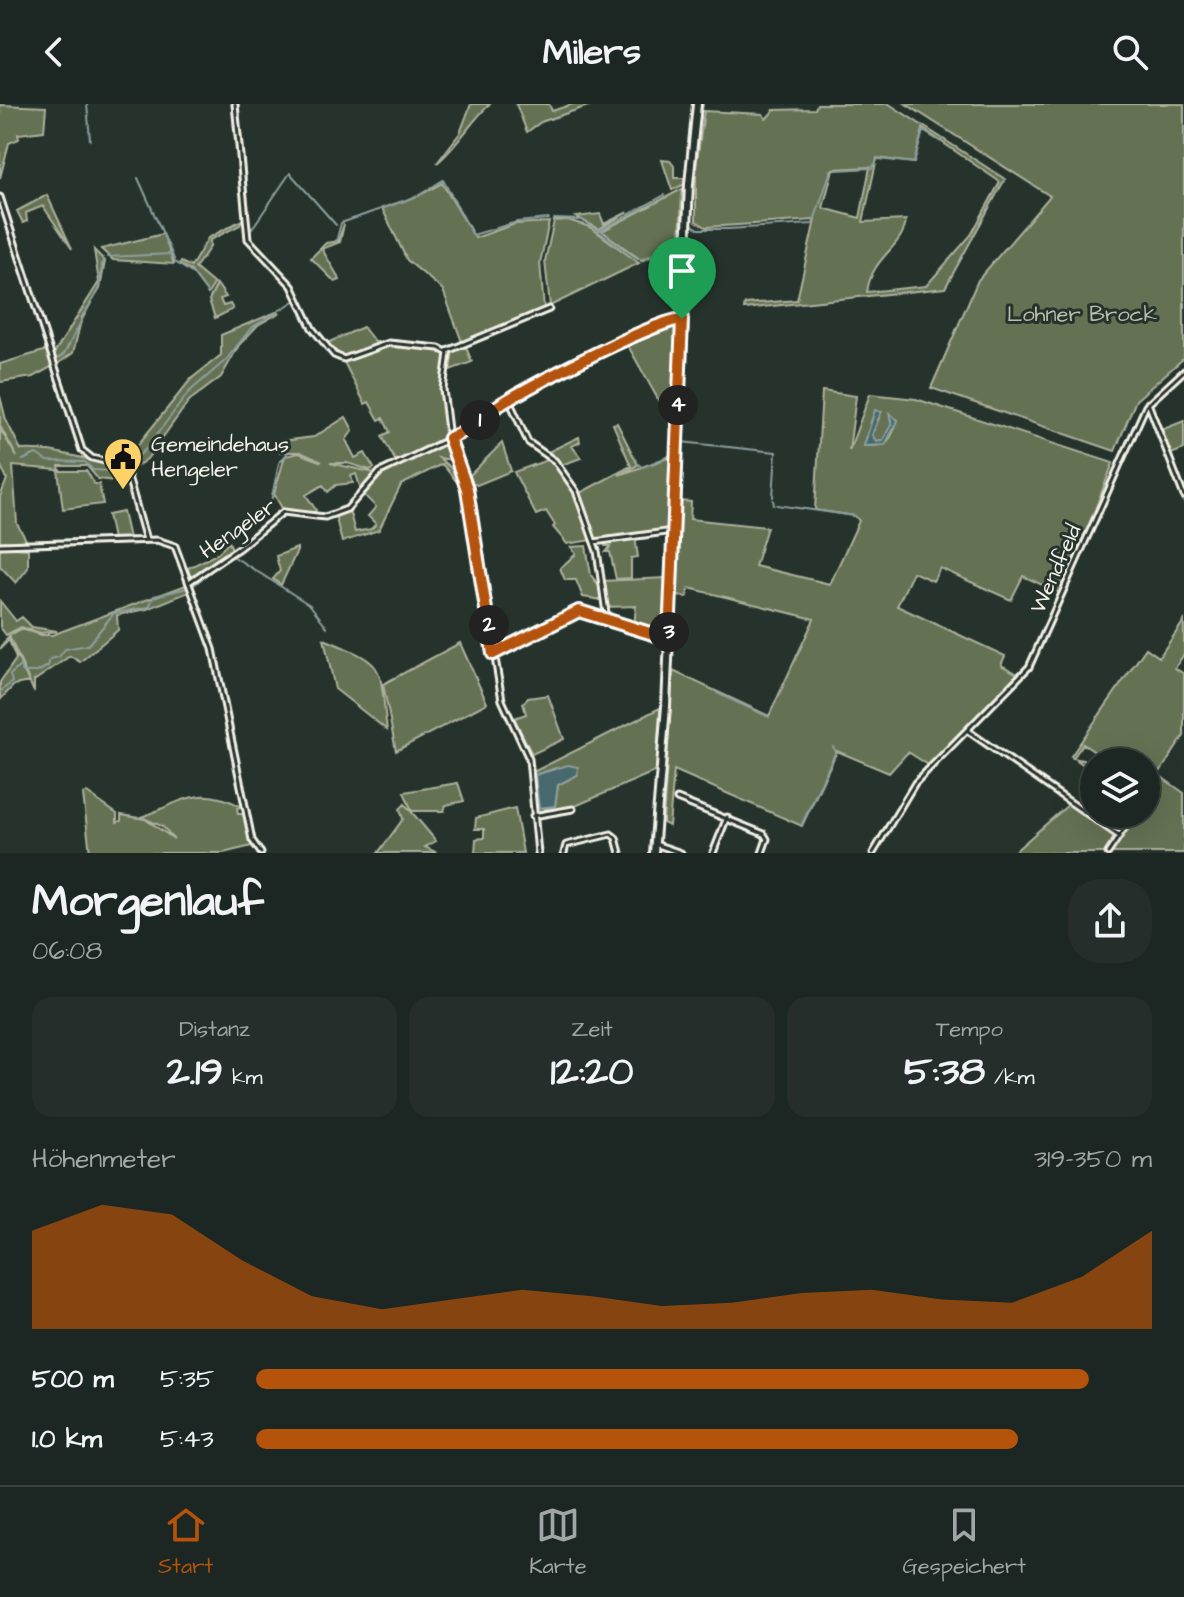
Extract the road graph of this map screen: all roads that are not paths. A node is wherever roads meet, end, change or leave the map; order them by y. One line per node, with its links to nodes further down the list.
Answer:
1 (235, 104): 6 (street)
2 (697, 106): 5 (main road)
3 (0, 197): 13 (street)
4 (549, 309): 6 (street)
5 (682, 319): 8 (street, Hengeler); 12 (main road)
6 (447, 351): 10 (street)
7 (1184, 371): 9 (street, Wendfeld)
8 (509, 400): 10 (street, Hengeler); 14 (street)
9 (1148, 403): 11 (street); 20 (street, Wendfeld)
10 (449, 438): 16 (street, Hengeler); 19 (street)
11 (1184, 496)
12 (673, 531): 14 (street); 18 (main road)
13 (146, 540): 15 (street, Hengeler); 16 (street, Hengeler)
14 (594, 542): 17 (street)
15 (0, 545)
16 (189, 582): 28 (street, Hengeler)
17 (607, 620): 18 (street); 19 (street)
18 (669, 639): 27 (main road)
19 (493, 654): 23 (street)
20 (968, 731): 26 (street); 36 (street, Wendfeld)
21 (677, 799): 24 (street)
22 (573, 809): 23 (street)
23 (533, 816): 29 (street)
24 (727, 817): 34 (street); 35 (street)
25 (1124, 828): 26 (street)
26 (1119, 836): 37 (street)
27 (655, 844): 32 (main road); 33 (street)
28 (259, 852)
29 (538, 853)
30 (564, 853): 31 (street)
31 (620, 853)
32 (654, 853)
33 (681, 853)
34 (713, 853)
35 (762, 853)
36 (873, 853)
37 (1108, 853)

